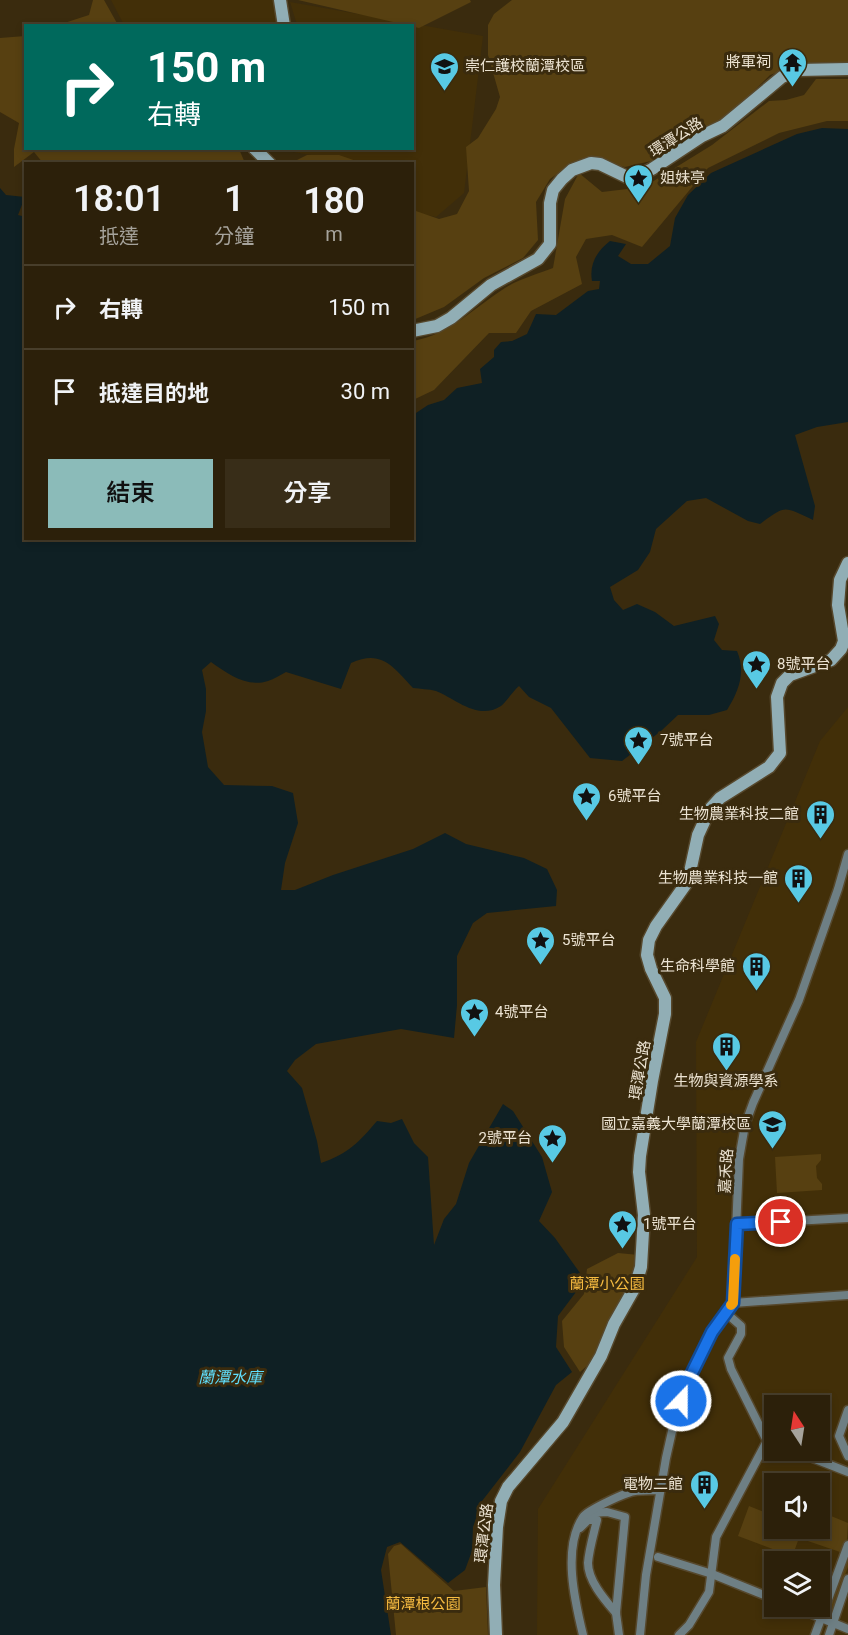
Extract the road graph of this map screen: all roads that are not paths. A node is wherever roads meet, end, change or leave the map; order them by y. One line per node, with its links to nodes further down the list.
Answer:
1 (280, 0): 2 (street)
2 (284, 24)
3 (848, 69): 6 (street, 環潭公路)
4 (256, 150): 5 (street)
5 (268, 162)
6 (414, 331)
7 (848, 563): 33 (street, 環潭公路)
8 (848, 854): 10 (street, 嘉禾路)
9 (848, 1218): 10 (street)
10 (737, 1224): 12 (street, 嘉禾路)
11 (848, 1295): 12 (street)
12 (733, 1303): 13 (street)
13 (725, 1312): 15 (street); 20 (street)
14 (848, 1410): 17 (street)
15 (764, 1430)
16 (764, 1454): 25 (street)
17 (848, 1456)
18 (820, 1461): 19 (street)
19 (848, 1472)
20 (660, 1490): 21 (street); 36 (street)
21 (584, 1515): 22 (street); 28 (street)
22 (577, 1530): 28 (street); 34 (street)
23 (848, 1545): 30 (street)
24 (658, 1557): 25 (street)
25 (712, 1574): 27 (street); 37 (street)
26 (848, 1579): 32 (street)
27 (764, 1595)
28 (616, 1613): 35 (street)
29 (806, 1617): 30 (street)
30 (818, 1627): 32 (street)
31 (848, 1629): 32 (street)
32 (832, 1631)
33 (496, 1635)
34 (583, 1635)
35 (619, 1635)
36 (640, 1635)
37 (679, 1635)

